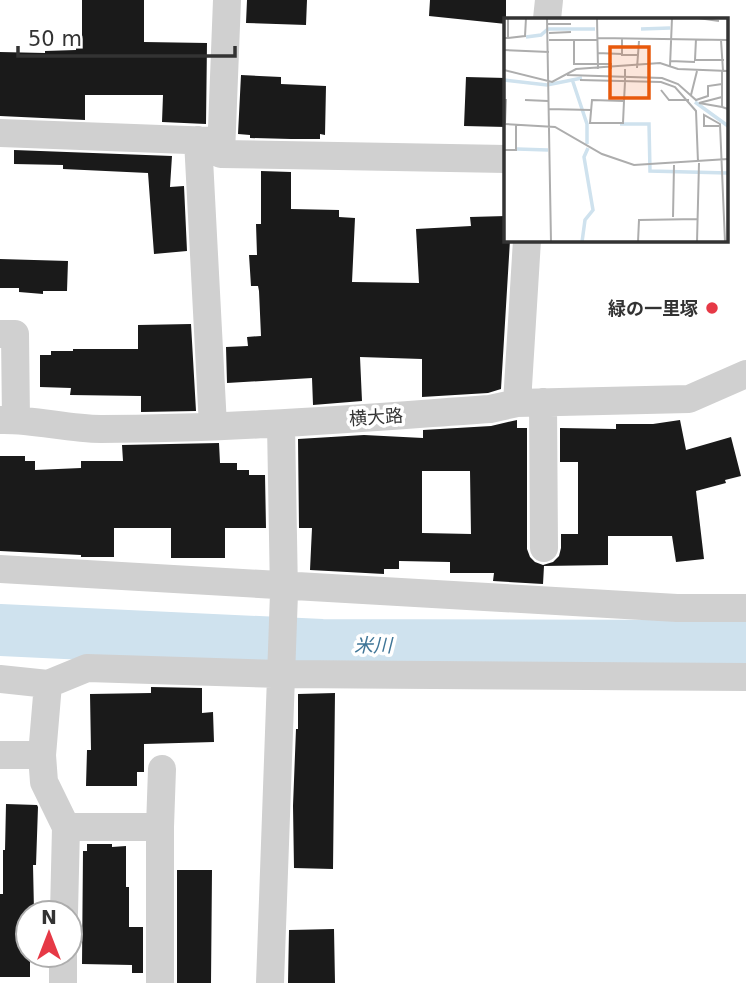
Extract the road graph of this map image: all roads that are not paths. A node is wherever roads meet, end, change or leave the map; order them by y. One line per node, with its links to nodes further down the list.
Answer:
1 (227, 0): 5 (street)
2 (549, 0): 3 (street)
3 (547, 18)
4 (0, 133): 5 (street)
5 (210, 140): 6 (street); 13 (street)
6 (504, 159)
7 (527, 242): 10 (street)
8 (0, 334): 11 (street)
9 (746, 374): 10 (street, 横大路)
10 (530, 402): 12 (street, 横大路); 14 (street)
11 (8, 420): 13 (street, 横大路)
12 (281, 424): 13 (street, 横大路); 16 (street)
13 (213, 426)
14 (544, 548)
15 (0, 569): 16 (street)
16 (284, 589): 17 (street); 18 (street)
17 (746, 608)
18 (281, 668): 19 (street); 21 (street); 29 (street)
19 (746, 677)
20 (0, 679): 21 (street)
21 (48, 684): 23 (street)
22 (0, 755): 23 (street)
23 (42, 755): 25 (street)
24 (162, 769): 26 (street)
25 (66, 827): 26 (street); 27 (street)
26 (160, 827): 28 (street)
27 (64, 899)
28 (160, 983)
29 (270, 983)

